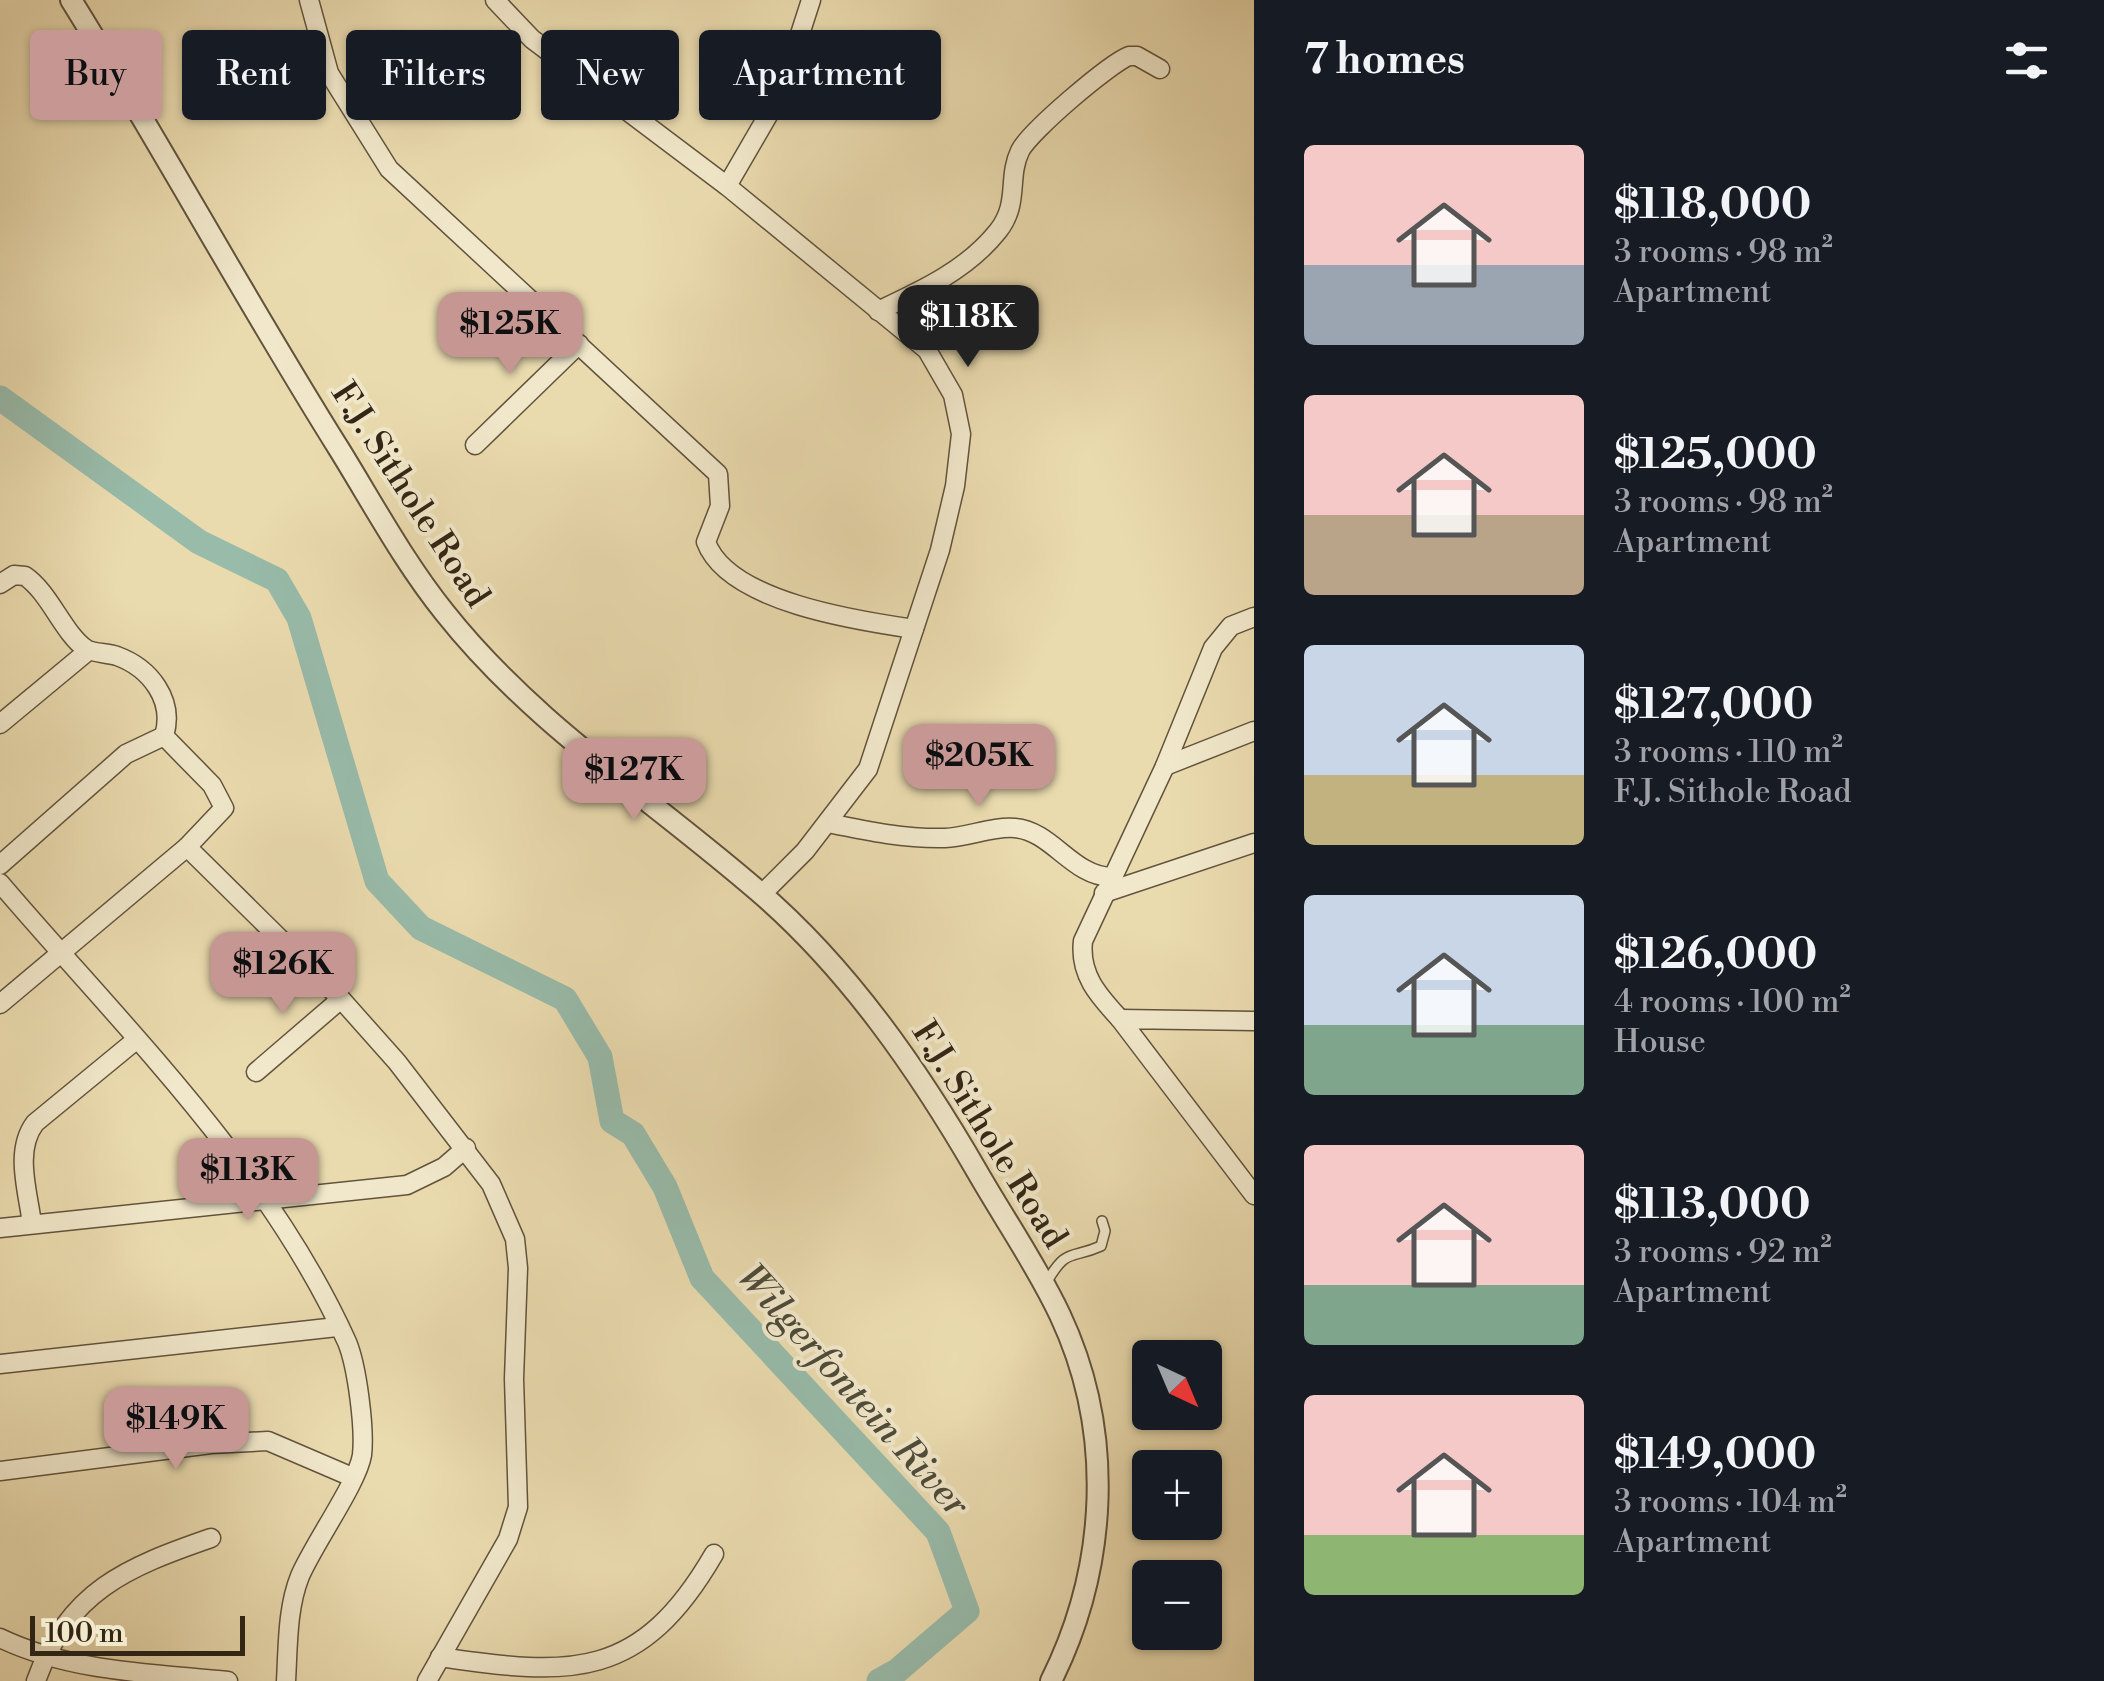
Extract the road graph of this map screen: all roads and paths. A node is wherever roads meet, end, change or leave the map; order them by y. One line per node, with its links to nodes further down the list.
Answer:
1 (70, 0): 24 (street, F.J. Sithole Road)
2 (309, 0): 8 (street)
3 (495, 0): 6 (street)
4 (810, 0): 6 (street)
5 (1160, 69): 7 (street)
6 (727, 186): 7 (street)
7 (878, 311): 12 (street)
8 (579, 344): 9 (street); 12 (street)
9 (475, 444)
10 (0, 584): 13 (street)
11 (1254, 616): 17 (street)
12 (914, 629): 18 (street)
13 (88, 650): 14 (street); 16 (street)
14 (0, 724)
15 (1254, 731): 17 (street)
16 (164, 736): 20 (street); 21 (street)
17 (1165, 766): 23 (street)
18 (828, 822): 23 (street); 24 (street)
19 (1254, 843): 23 (street)
20 (187, 846): 25 (street); 26 (street)
21 (0, 865)
22 (0, 883): 25 (street)
23 (1108, 885): 28 (street)
24 (762, 894): 38 (street, F.J. Sithole Road)
25 (60, 952): 27 (street); 30 (street)
26 (341, 999): 31 (street); 32 (street)
27 (0, 1004)
28 (1120, 1019): 29 (street); 33 (street)
29 (1254, 1021)
30 (136, 1040): 34 (street); 36 (street)
31 (256, 1072)
32 (466, 1148): 34 (street); 47 (street)
33 (1254, 1195)
34 (262, 1197): 36 (street); 39 (street)
35 (1102, 1221): 38 (lane)
36 (32, 1224): 37 (street)
37 (0, 1228)
38 (1044, 1288): 52 (street, F.J. Sithole Road)
39 (338, 1326): 40 (street); 42 (street)
40 (0, 1364)
41 (0, 1471): 42 (street)
42 (352, 1477): 50 (street)
43 (211, 1538): 46 (street)
44 (714, 1554): 47 (street)
45 (0, 1638): 46 (street)
46 (45, 1657): 48 (street); 49 (street)
47 (440, 1657): 51 (street)
48 (36, 1681)
49 (228, 1681)
50 (286, 1681)
51 (427, 1681)
52 (1051, 1681)

